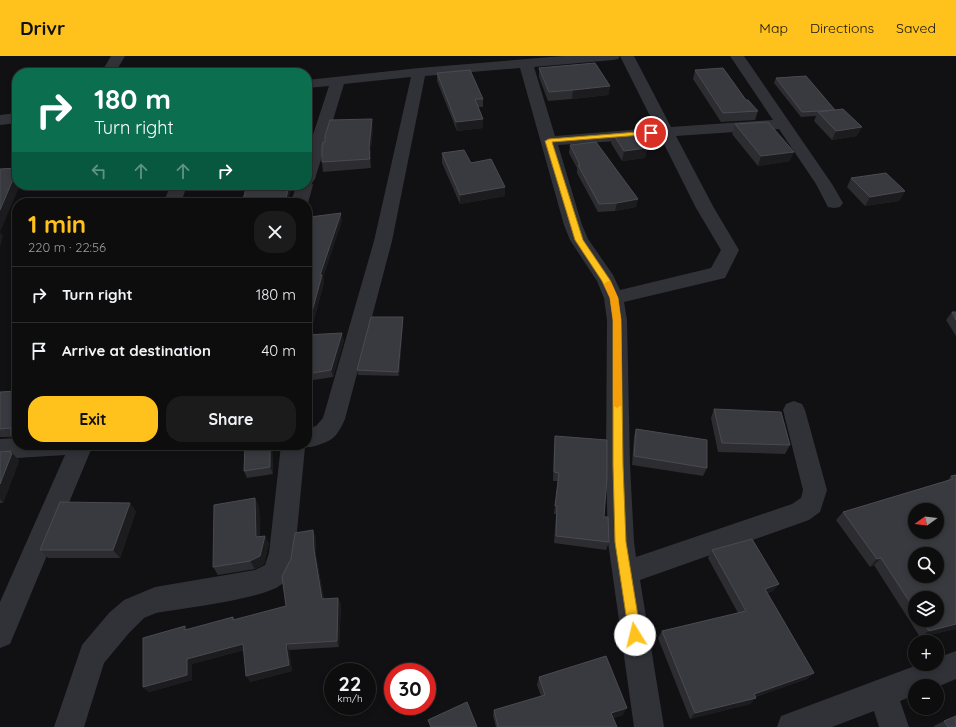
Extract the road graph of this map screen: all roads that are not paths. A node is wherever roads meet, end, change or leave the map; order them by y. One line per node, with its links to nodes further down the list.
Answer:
1 (118, 56): 7 (street)
2 (613, 56): 5 (street)
3 (627, 56): 14 (street)
4 (737, 56): 13 (street)
5 (553, 58): 6 (street)
6 (526, 63): 8 (street); 15 (street)
7 (111, 68)
8 (419, 72): 9 (street); 20 (street)
9 (338, 80): 10 (street); 16 (street)
10 (312, 83)
11 (12, 119): 12 (street)
12 (0, 120)
13 (783, 124): 14 (street); 17 (street)
14 (666, 131): 15 (street); 18 (street)
15 (549, 141): 18 (street)
16 (312, 163)
17 (834, 203)
18 (614, 298): 25 (street)
19 (794, 410): 25 (street)
20 (312, 437)
21 (12, 448): 22 (street)
22 (0, 449)
23 (79, 450): 26 (street)
24 (292, 450): 29 (street)
25 (626, 573): 30 (street)
26 (0, 634)
27 (956, 665): 28 (street)
28 (882, 692): 31 (street); 32 (street)
29 (69, 727)
30 (649, 727)
31 (792, 727)
32 (894, 727)

